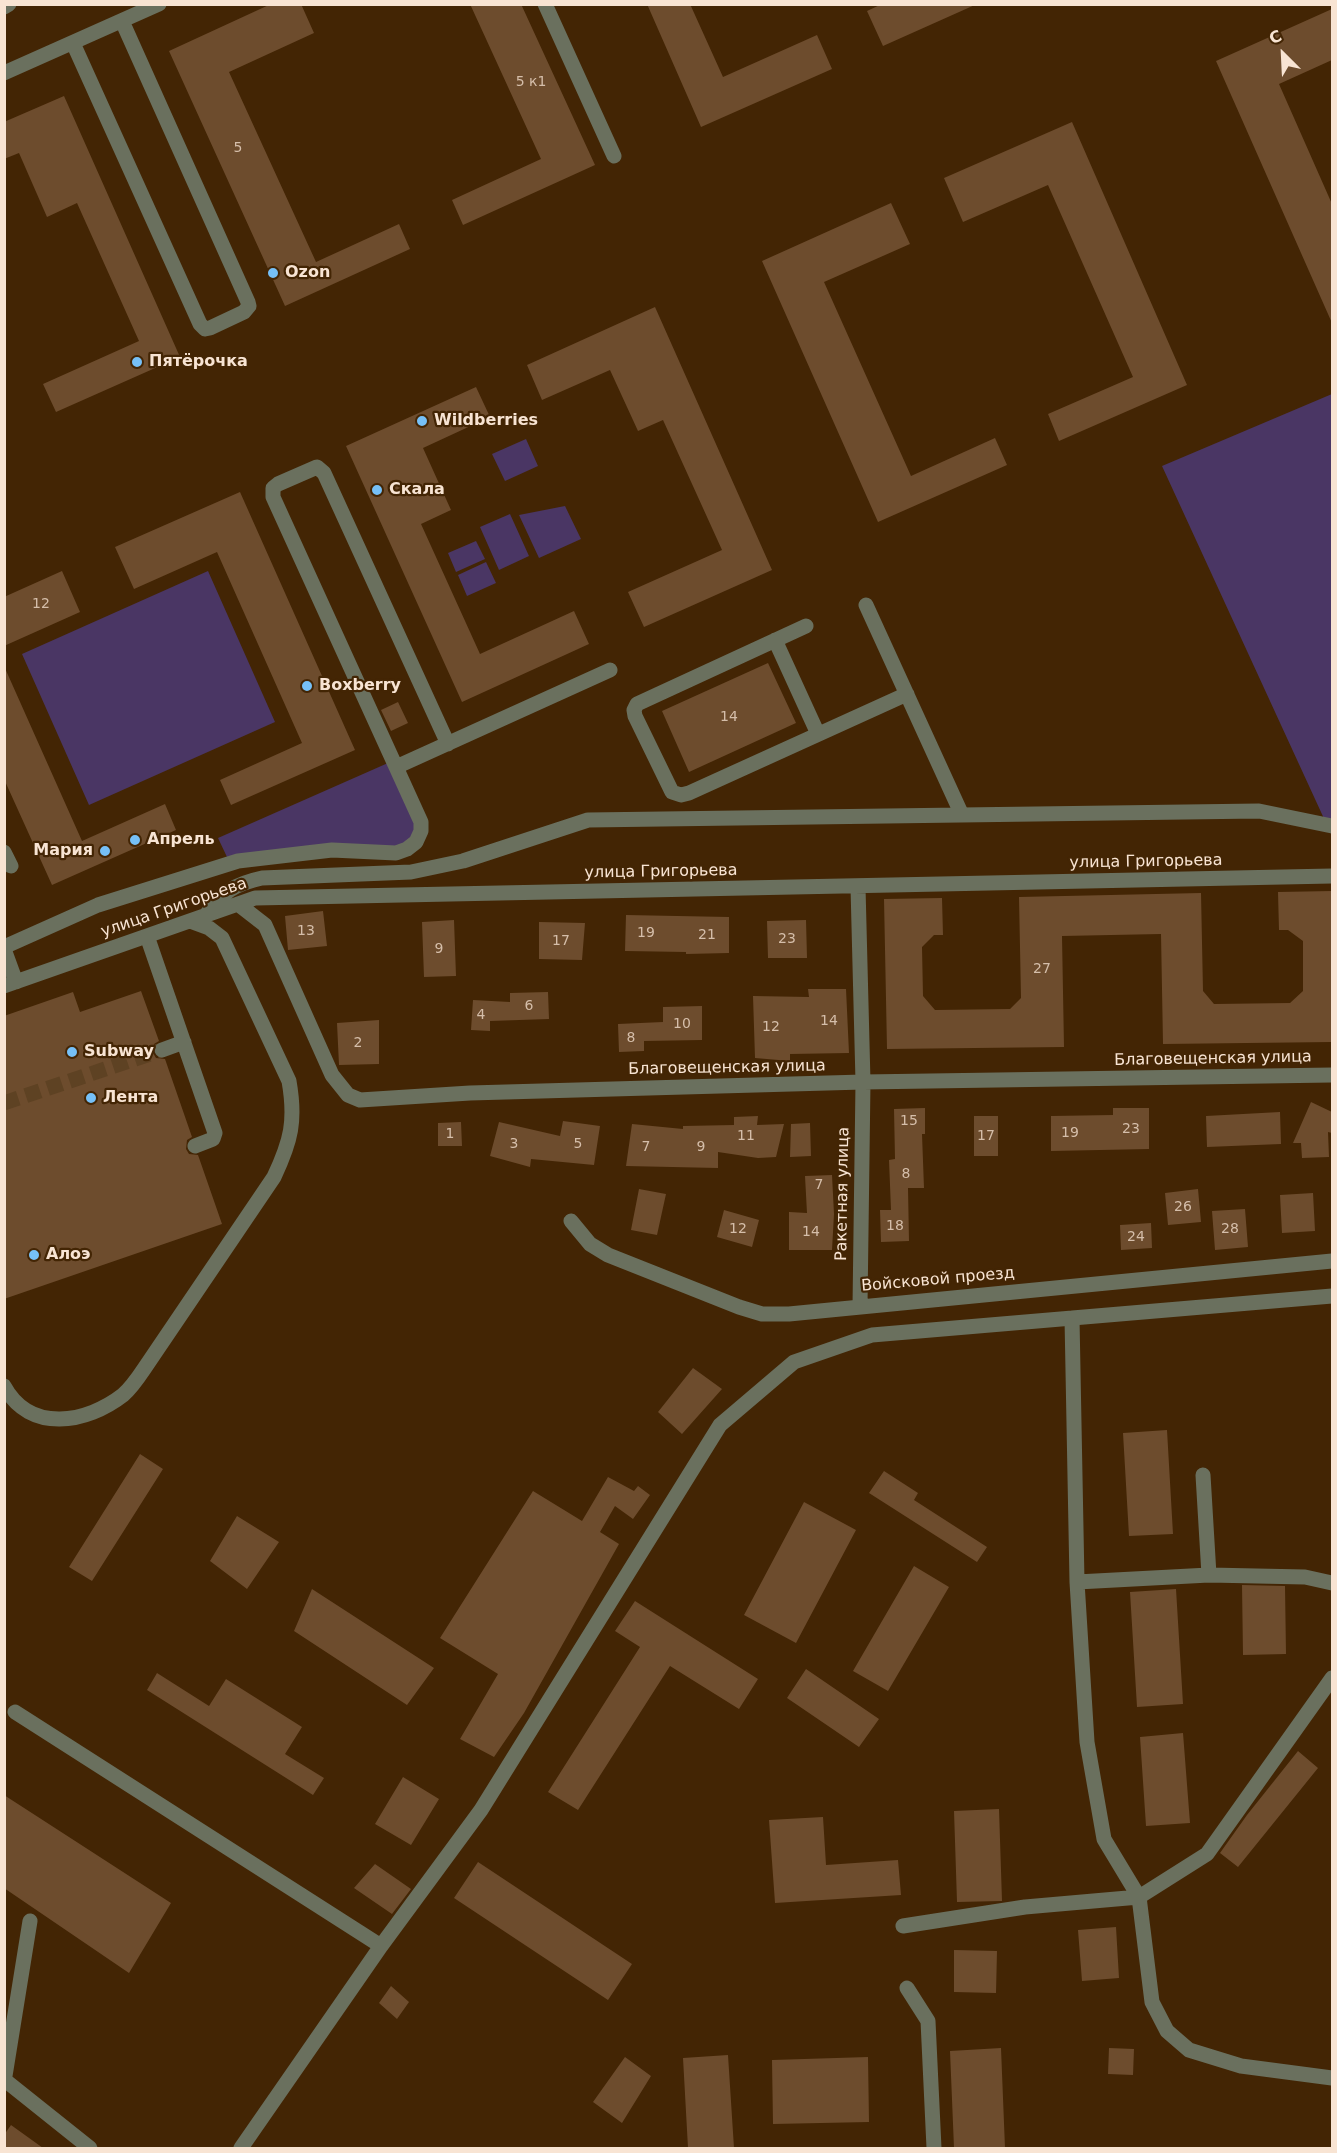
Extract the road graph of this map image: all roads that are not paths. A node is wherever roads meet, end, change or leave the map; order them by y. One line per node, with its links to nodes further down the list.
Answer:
1 (9, 4): 4 (street)
2 (159, 4): 5 (street)
3 (545, 4): 8 (street)
4 (4, 7)
5 (122, 21): 6 (street); 6 (street)
6 (73, 43): 7 (street)
7 (4, 73)
8 (614, 156)
9 (866, 605): 13 (street)
10 (806, 626): 11 (street)
11 (775, 640): 14 (street); 14 (street)
12 (610, 670): 15 (street)
13 (907, 694): 14 (street); 17 (street)
14 (818, 734)
15 (448, 744): 16 (street); 16 (street)
16 (396, 767): 27 (street)
17 (962, 815): 18 (street); 24 (street)
18 (1332, 826)
19 (4, 852): 20 (street)
20 (11, 866)
21 (1332, 876): 22 (street, улица Григорьева)
22 (858, 887): 23 (street, улица Григорьева); 32 (street, Ракетная улица)
23 (238, 904): 24 (street, улица Григорьева); 32 (street, Благовещенская улица)
24 (206, 915): 25 (street, улица Григорьева)
25 (190, 921): 26 (street, улица Григорьева); 39 (street)
26 (147, 936): 28 (street, улица Григорьева); 29 (street)
27 (4, 948): 28 (street)
28 (10, 984)
29 (184, 1042): 30 (street); 33 (street)
30 (162, 1050)
31 (1332, 1075): 32 (street, Благовещенская улица)
32 (863, 1082): 37 (street, Ракетная улица)
33 (195, 1146)
34 (571, 1221): 37 (street, Войсковой проезд)
35 (1332, 1261): 37 (street, Войсковой проезд)
36 (1332, 1296): 38 (street)
37 (860, 1306)
38 (1072, 1317): 42 (street); 49 (street)
39 (4, 1386)
40 (1203, 1475): 41 (street)
41 (1209, 1575): 42 (street); 43 (street)
42 (1077, 1582): 46 (street)
43 (1332, 1582)
44 (1332, 1678): 46 (street)
45 (15, 1712): 49 (street)
46 (1139, 1897): 48 (street); 51 (street)
47 (30, 1921): 52 (street)
48 (903, 1926)
49 (381, 1946): 54 (street)
50 (907, 1988): 55 (street)
51 (1332, 2078)
52 (5, 2081): 53 (street)
53 (90, 2148)
54 (241, 2148)
55 (934, 2148)

